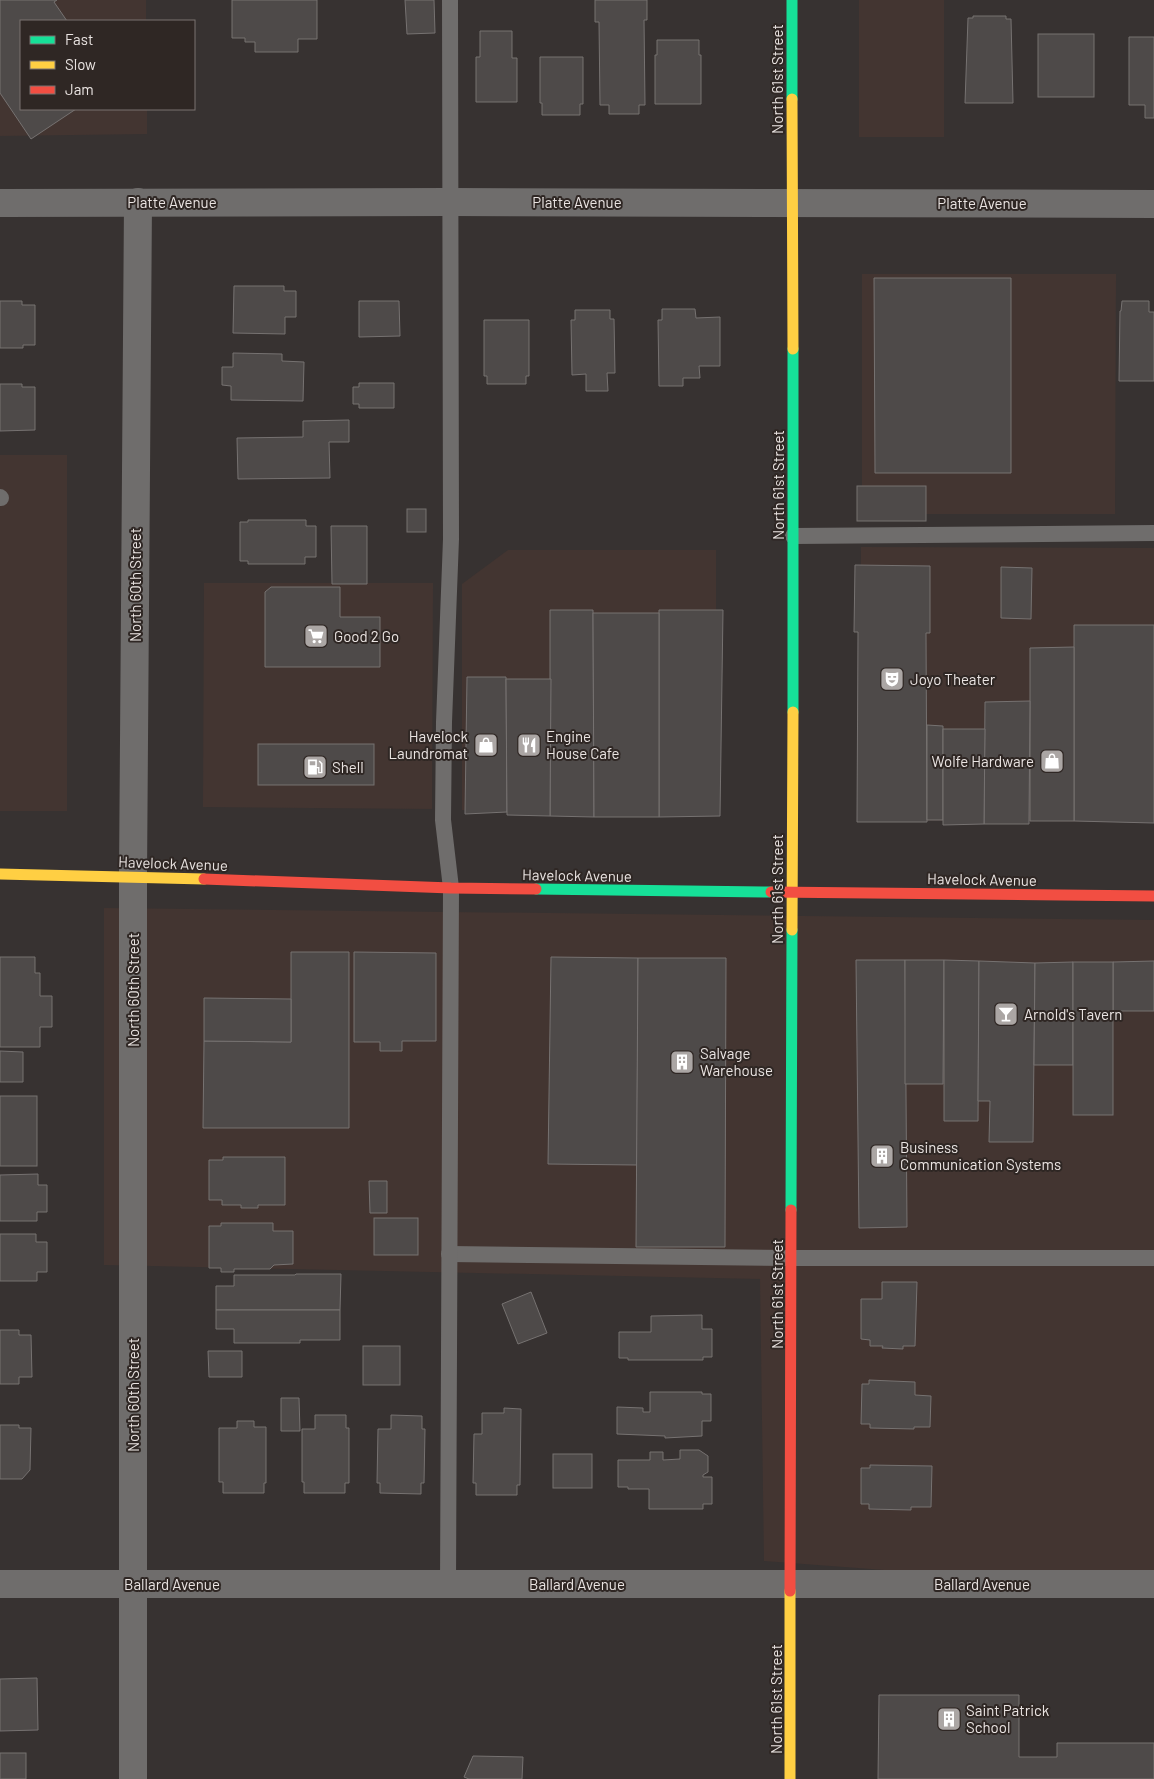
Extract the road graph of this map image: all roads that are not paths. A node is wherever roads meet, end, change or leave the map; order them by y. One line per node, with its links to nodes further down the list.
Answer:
1 (450, 0): 4 (lane)
2 (792, 0): 5 (street, North 61st Street)
3 (138, 202): 4 (street, Platte Avenue); 6 (street, Platte Avenue); 11 (street, North 60th Street)
4 (450, 202): 5 (street, Platte Avenue); 12 (lane)
5 (792, 202): 7 (street, Platte Avenue); 9 (street, North 61st Street)
6 (0, 203)
7 (1154, 204)
8 (1154, 533): 9 (lane)
9 (793, 536): 13 (street, North 61st Street)
10 (0, 874): 11 (street, Havelock Avenue)
11 (133, 876): 12 (street, Havelock Avenue); 19 (street, North 60th Street)
12 (451, 888): 13 (street, Havelock Avenue); 15 (lane)
13 (792, 893): 14 (street, Havelock Avenue); 16 (street, North 61st Street)
14 (1154, 896)
15 (449, 1254): 16 (lane); 22 (lane)
16 (792, 1258): 17 (lane); 20 (street, North 61st Street)
17 (1154, 1258)
18 (0, 1584): 19 (street, Ballard Avenue)
19 (133, 1584): 22 (street, Ballard Avenue); 23 (street, North 60th Street)
20 (792, 1584): 21 (street, Ballard Avenue); 22 (street, Ballard Avenue); 24 (street, North 61st Street)
21 (1154, 1584)
22 (448, 1585)
23 (133, 1779)
24 (790, 1779)

